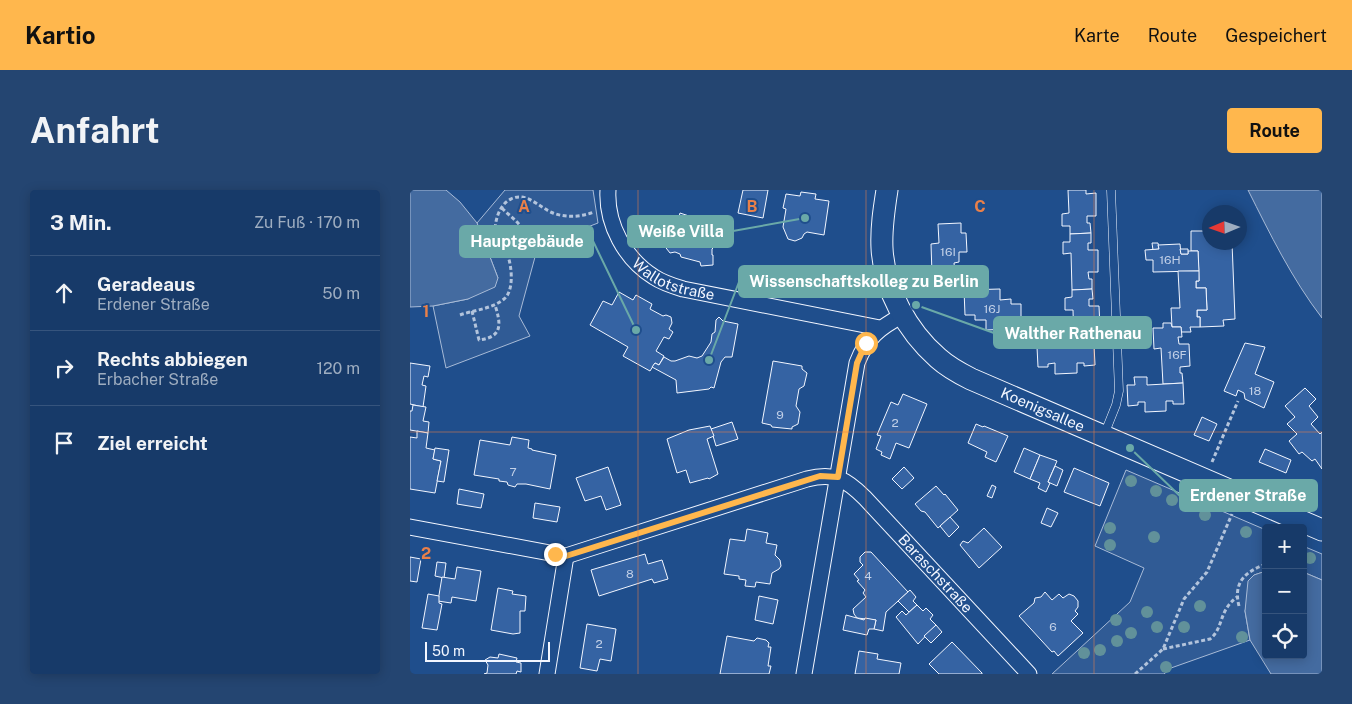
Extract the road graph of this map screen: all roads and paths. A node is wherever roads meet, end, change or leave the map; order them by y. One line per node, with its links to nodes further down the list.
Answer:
1 (608, 190): 5 (street, Wallotstraße)
2 (887, 190): 10 (main road, Koenigsallee)
3 (1111, 190): 13 (lane)
4 (502, 208): 5 (path); 6 (path); 6 (path)
5 (609, 209): 11 (street, Wallotstraße)
6 (508, 256): 7 (path)
7 (495, 305): 8 (path); 8 (path)
8 (472, 311): 9 (path)
9 (460, 315)
10 (903, 315): 11 (street); 13 (main road, Koenigsallee)
11 (880, 328): 15 (street)
12 (1238, 401): 14 (path)
13 (1103, 436): 18 (main road, Koenigsallee)
14 (1212, 462)
15 (838, 477): 19 (street); 25 (street); 26 (street, Baraschstraße)
16 (1232, 514): 23 (path)
17 (410, 527): 19 (street)
18 (1322, 530)
19 (566, 556): 24 (street)
20 (1262, 565): 21 (path)
21 (1237, 597): 22 (path); 23 (path)
22 (1239, 606)
23 (1163, 649): 27 (path)
24 (547, 674)
25 (804, 674)
26 (1029, 674)
27 (1135, 674)

